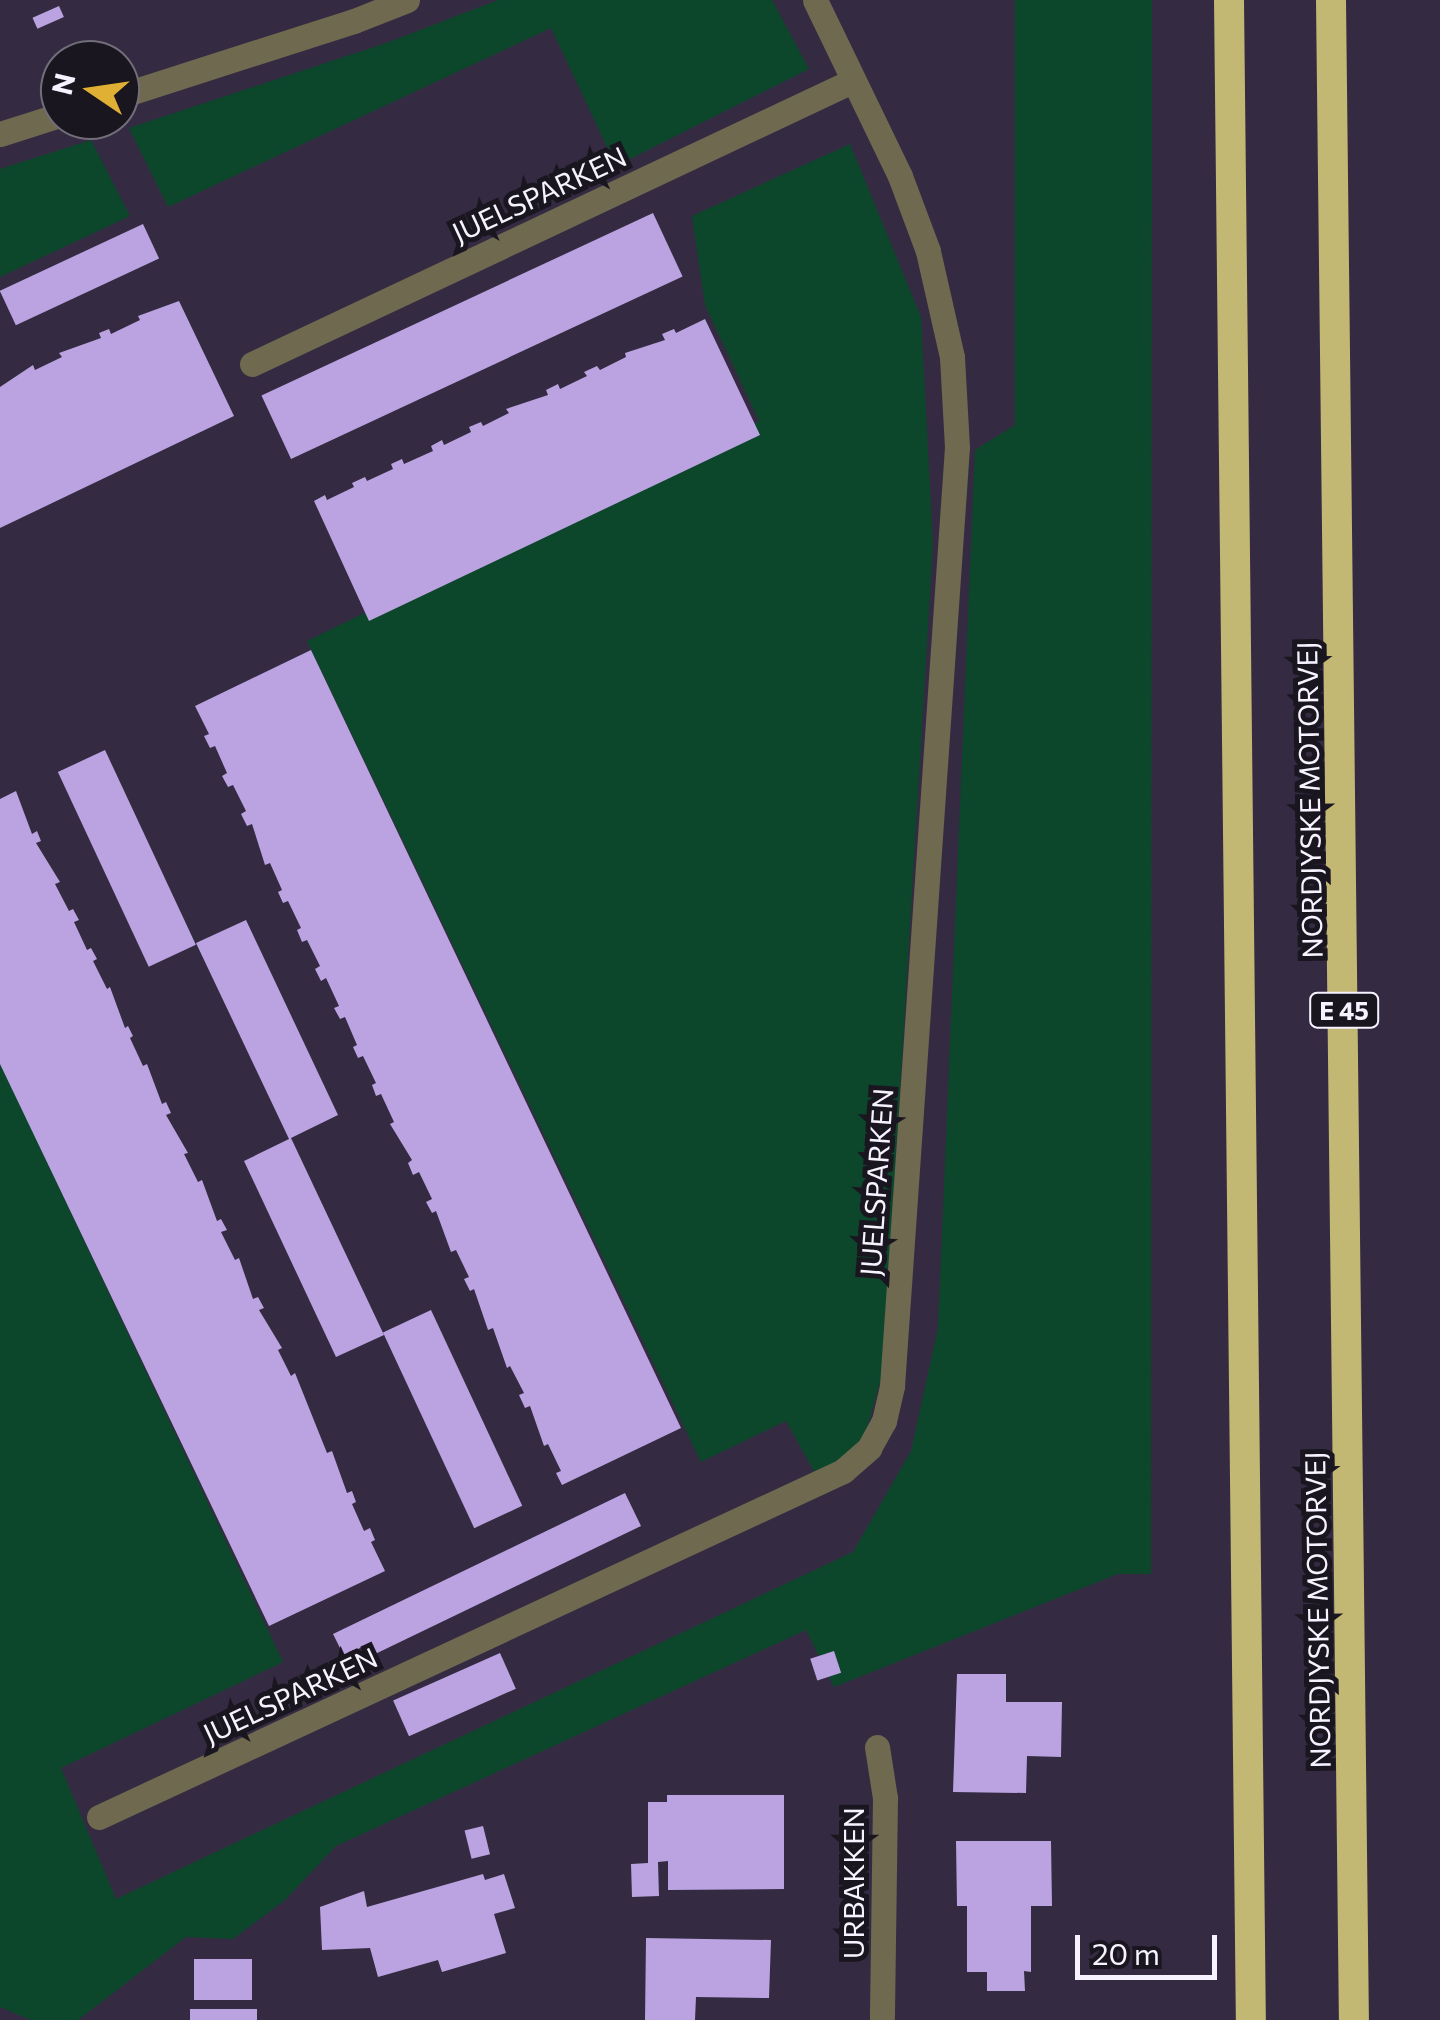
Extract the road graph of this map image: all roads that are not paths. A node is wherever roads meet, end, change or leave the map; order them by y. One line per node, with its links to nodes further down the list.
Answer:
1 (407, 0): 6 (street)
2 (815, 0): 5 (street, JUELSPARKEN)
3 (1229, 0): 13 (highway)
4 (1331, 0): 14 (highway, NORDJYSKE MOTORVEJ / E 45)
5 (852, 80): 9 (street, JUELSPARKEN); 11 (street, JUELSPARKEN)
6 (140, 90)
7 (40, 122): 8 (street)
8 (0, 134)
9 (252, 364)
10 (878, 1747): 12 (street, URBAKKEN)
11 (98, 1817)
12 (882, 2020)
13 (1251, 2020)
14 (1354, 2020)

